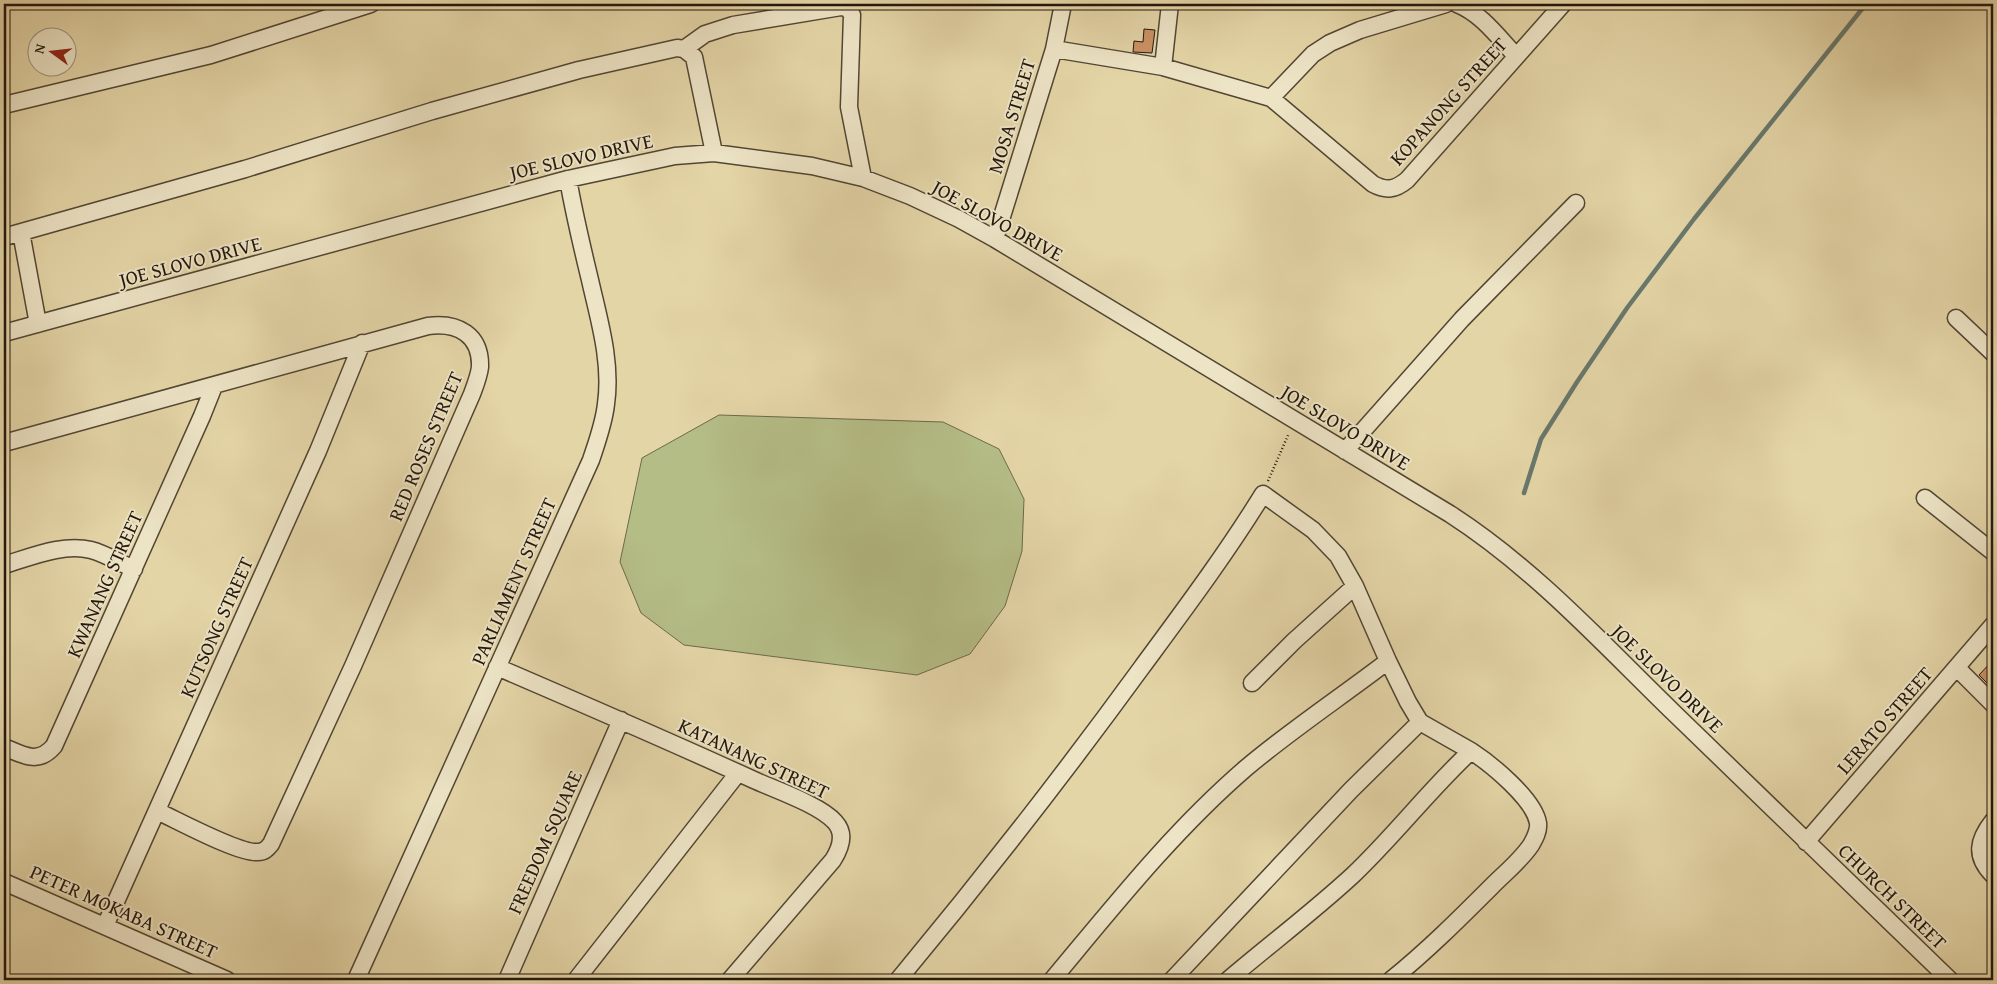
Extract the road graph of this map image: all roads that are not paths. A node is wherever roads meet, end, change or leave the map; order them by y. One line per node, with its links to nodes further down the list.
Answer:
1 (371, 4): 12 (street)
2 (1063, 4): 8 (street, MOSA STREET)
3 (1170, 4): 10 (street)
4 (1446, 4): 11 (street)
5 (1458, 4): 9 (street)
6 (1563, 4): 9 (street, KOPANONG STREET)
7 (684, 49): 13 (street); 14 (street); 17 (street)
8 (1054, 49): 10 (street, KOPANONG STREET); 19 (street, MOSA STREET)
9 (1516, 56): 11 (street, KOPANONG STREET)
10 (1163, 67): 11 (street, KOPANONG STREET)
11 (1271, 98)
12 (4, 105)
13 (714, 152): 14 (street, JOE SLOVO DRIVE); 15 (street, JOE SLOVO DRIVE)
14 (863, 178): 19 (street, JOE SLOVO DRIVE)
15 (568, 179): 21 (street, JOE SLOVO DRIVE); 35 (street, PARLIAMENT STREET)
16 (1576, 203): 27 (street)
17 (22, 232): 18 (street); 21 (street)
18 (4, 237)
19 (995, 239): 27 (street, JOE SLOVO DRIVE)
20 (1956, 318): 24 (street)
21 (38, 324): 22 (street, JOE SLOVO DRIVE)
22 (4, 333)
23 (362, 343): 25 (street, RED ROSES STREET); 44 (street, KUTSONG STREET); 44 (street, RED ROSES STREET)
24 (1993, 353)
25 (214, 386): 26 (street, RED ROSES STREET); 31 (street, KWANANG STREET)
26 (4, 442)
27 (1345, 451): 46 (street, JOE SLOVO DRIVE)
28 (1925, 498): 29 (street)
29 (1993, 552)
30 (4, 565): 31 (street)
31 (134, 569): 41 (street, KWANANG STREET)
32 (1355, 586): 34 (street); 37 (street); 55 (street)
33 (1993, 625): 36 (street, LERATO STREET)
34 (1388, 661): 40 (street); 56 (street)
35 (498, 667): 39 (street, KATANANG STREET); 51 (street, PARLIAMENT STREET)
36 (1957, 668): 38 (street); 46 (street, LERATO STREET)
37 (1252, 683)
38 (1993, 704)
39 (620, 720): 43 (street, KATANANG STREET); 52 (street, FREEDOM SQUARE)
40 (1420, 722): 42 (street); 57 (street)
41 (4, 747)
42 (1472, 751): 58 (street); 59 (street)
43 (738, 773): 53 (street); 54 (street, KATANANG STREET)
44 (156, 811): 49 (street, KUTSONG STREET)
45 (1993, 821): 47 (street)
46 (1806, 842): 60 (street, CHURCH STREET)
47 (1993, 875)
48 (4, 882): 49 (street, PETER MOKABA STREET)
49 (105, 926): 50 (street, PETER MOKABA STREET)
50 (227, 980)
51 (356, 980)
52 (507, 980)
53 (576, 980)
54 (730, 980)
55 (898, 980)
56 (1052, 980)
57 (1172, 980)
58 (1228, 980)
59 (1391, 980)
60 (1950, 980)

